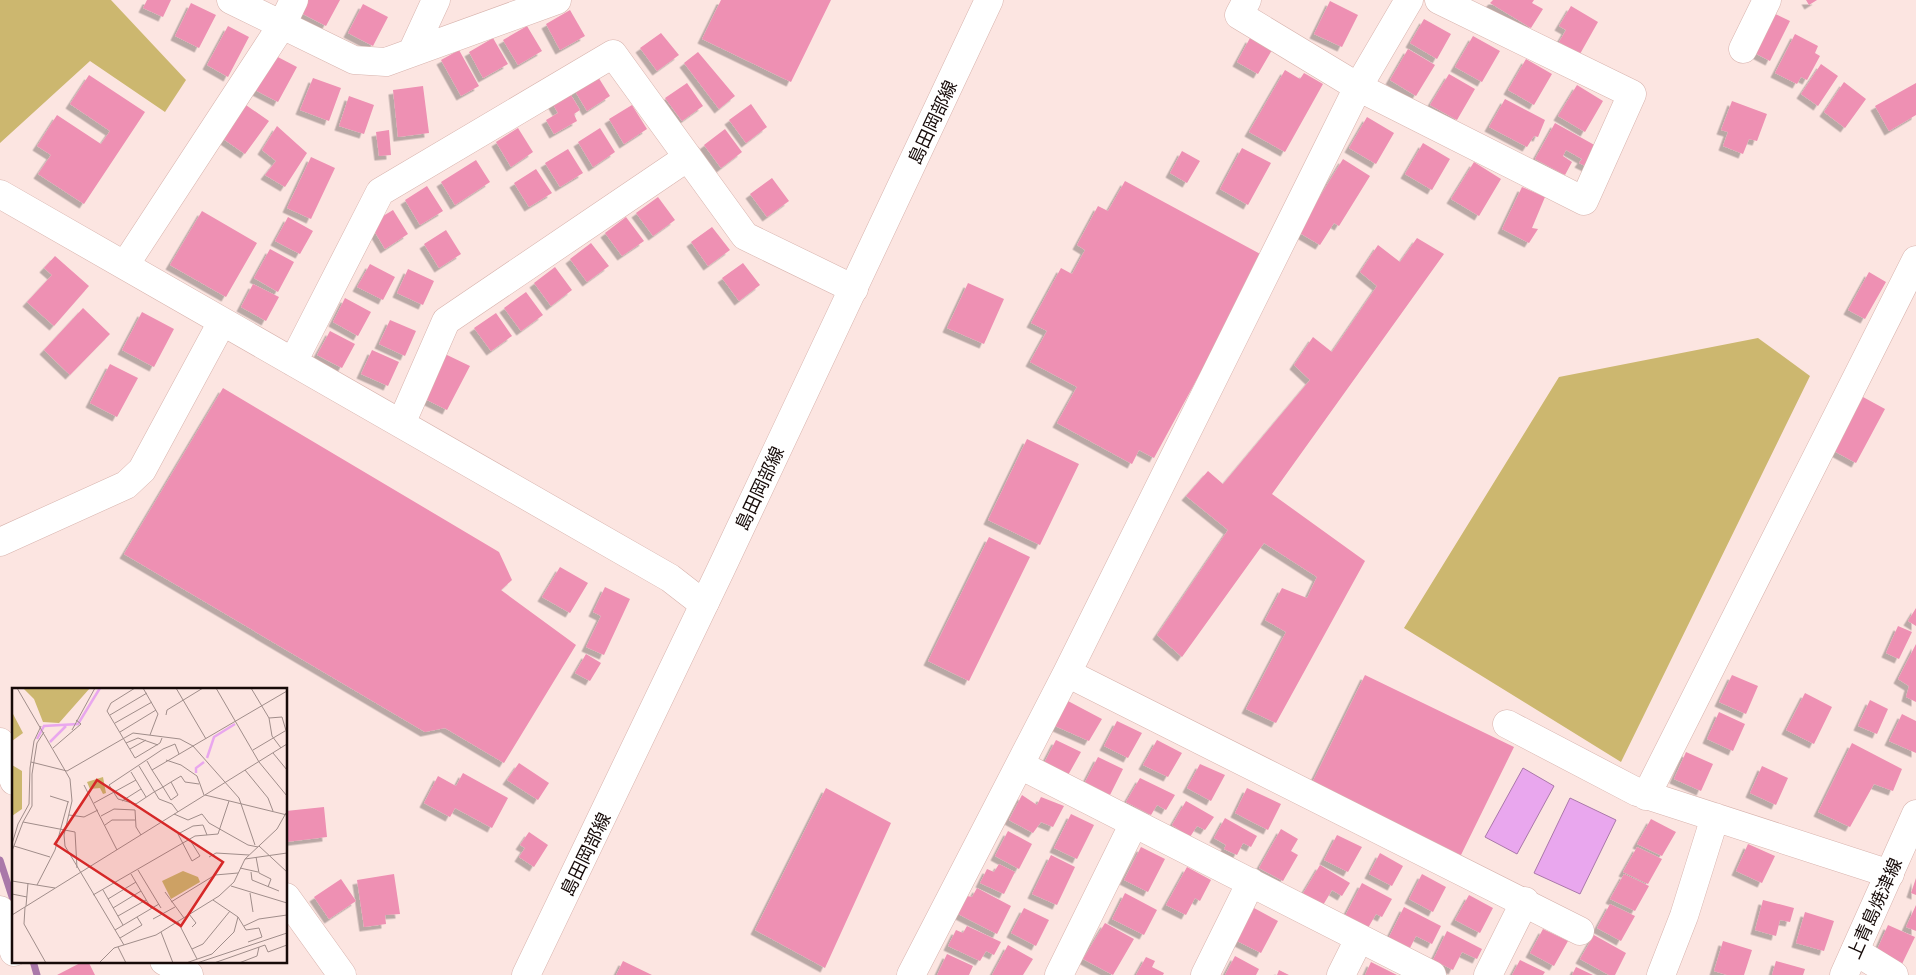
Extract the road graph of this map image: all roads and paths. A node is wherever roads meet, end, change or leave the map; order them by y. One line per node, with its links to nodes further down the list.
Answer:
1 (231, 0): 10 (street)
2 (294, 0): 10 (street)
3 (436, 0): 12 (street)
4 (557, 0): 12 (street)
5 (989, 0): 18 (street, 島田岡部線)
6 (1247, 0): 13 (street)
7 (1409, 0): 13 (street)
8 (1439, 0): 13 (street)
9 (1767, 0): 11 (street)
10 (282, 25): 12 (street); 17 (street)
11 (1743, 49)
12 (412, 52)
13 (1358, 88): 24 (street)
14 (688, 157): 18 (street); 20 (street); 21 (street)
15 (0, 194): 17 (street)
16 (1916, 260): 27 (street)
17 (125, 265): 19 (street)
18 (854, 289): 23 (street, 島田岡部線)
19 (222, 322): 20 (street); 22 (street)
20 (293, 362): 21 (street)
21 (401, 424): 23 (street)
22 (0, 542)
23 (706, 602): 45 (street, 島田岡部線)
24 (1067, 673): 26 (street); 34 (street)
25 (1507, 724): 27 (street)
26 (1020, 765): 30 (street); 46 (street)
27 (1646, 796): 29 (street)
28 (1916, 814): 31 (street, 上青島焼津線)
29 (1715, 817): 31 (street); 52 (street)
30 (1134, 823): 32 (street); 47 (street)
31 (1890, 874): 41 (street, 上青島焼津線)
32 (1251, 882): 37 (street); 48 (street)
33 (288, 900): 44 (street)
34 (1525, 901): 36 (street); 51 (street)
35 (0, 910): 38 (street)
36 (1580, 930)
37 (1359, 939): 49 (street); 50 (street)
38 (12, 946)
39 (17, 962): 42 (street)
40 (166, 962): 43 (street)
41 (1850, 963): 53 (street)
42 (21, 975)
43 (189, 975)
44 (342, 975)
45 (526, 975)
46 (911, 975)
47 (1059, 975)
48 (1205, 975)
49 (1341, 975)
50 (1432, 975)
51 (1488, 975)
52 (1661, 975)
53 (1894, 975)

